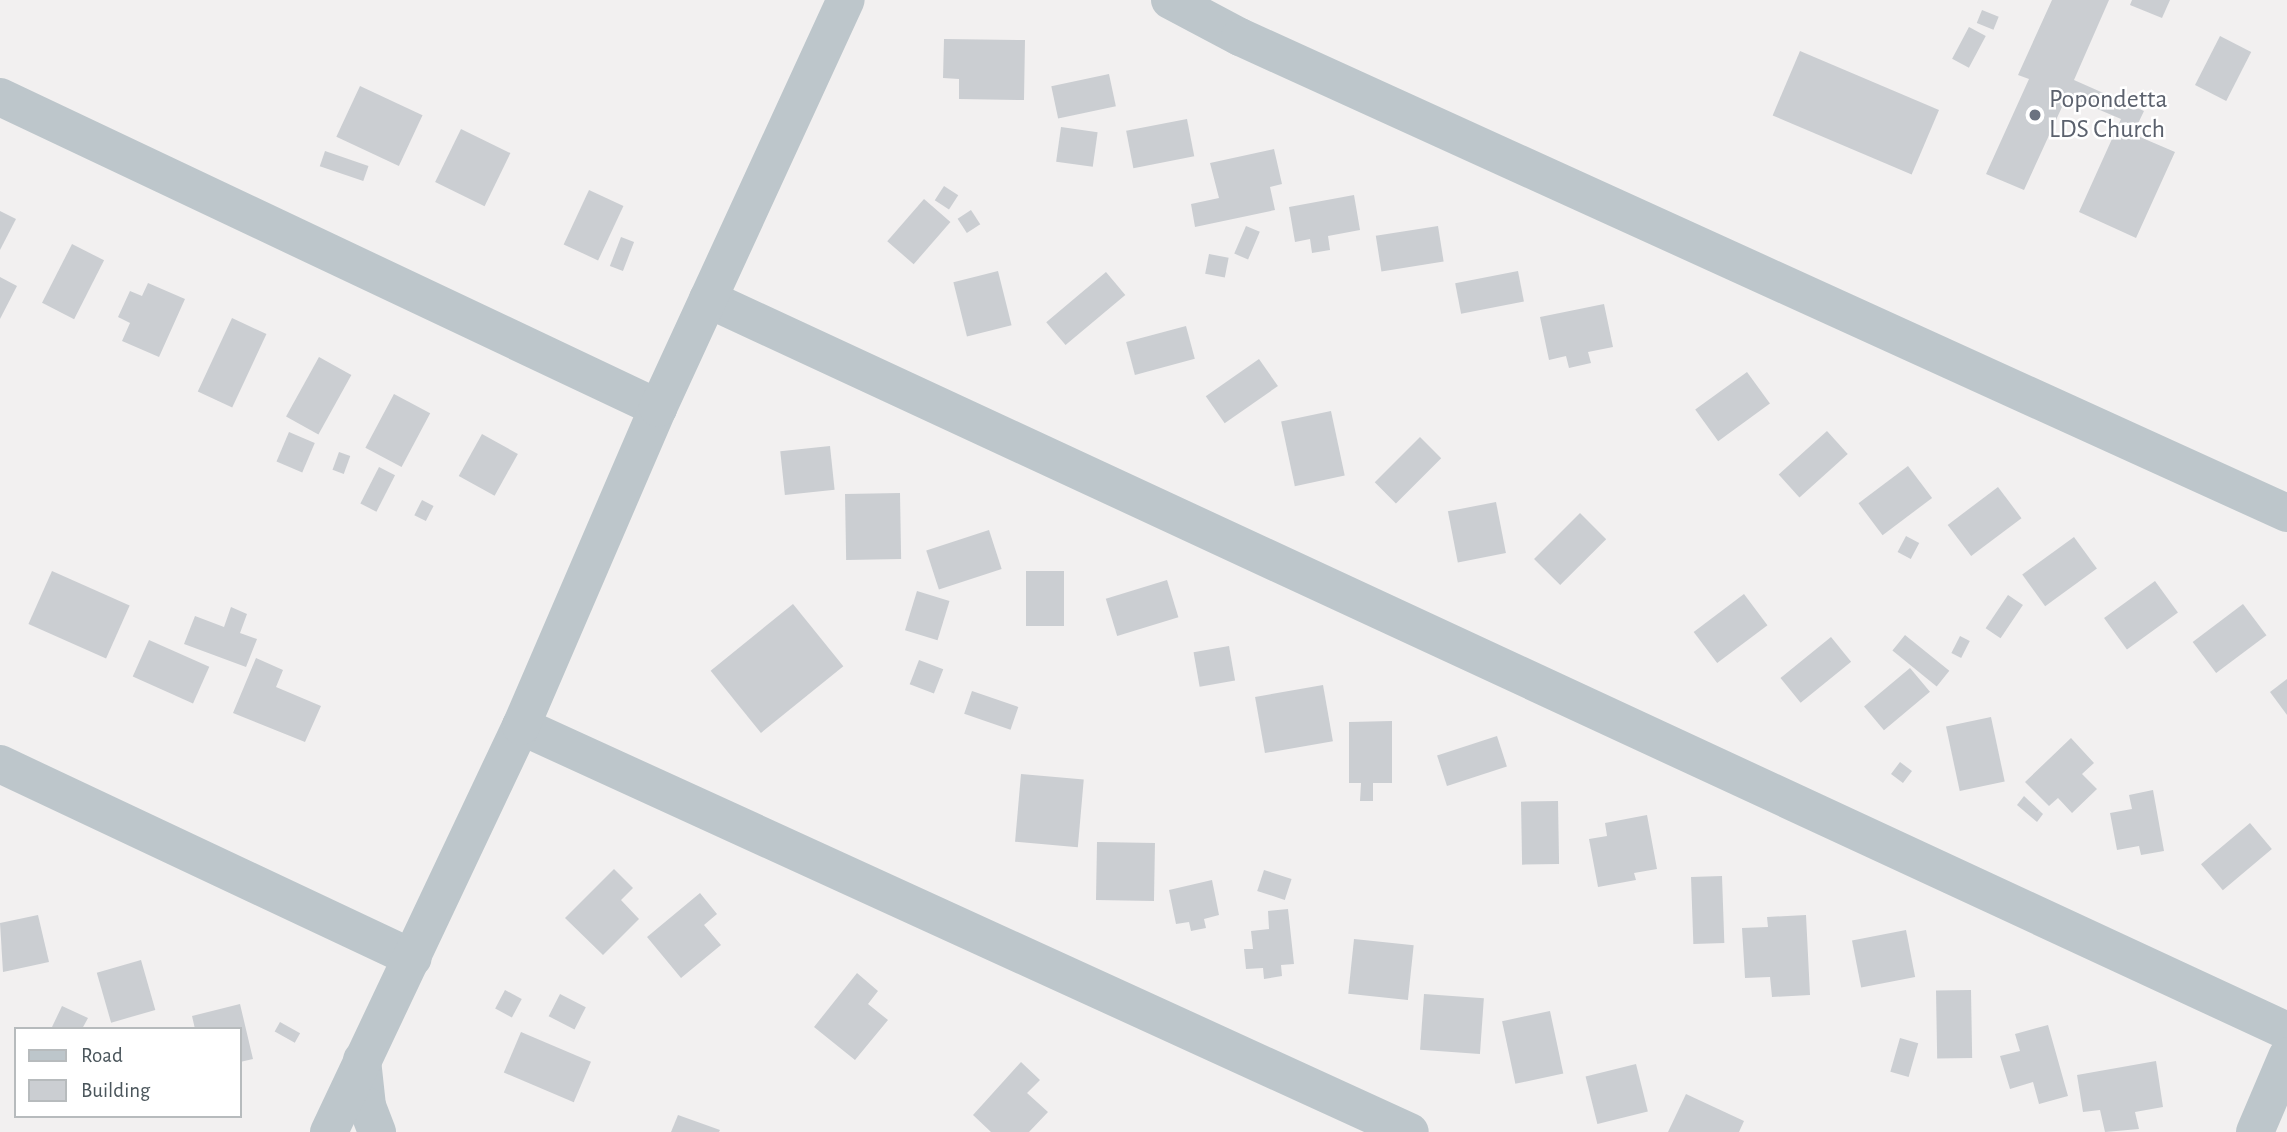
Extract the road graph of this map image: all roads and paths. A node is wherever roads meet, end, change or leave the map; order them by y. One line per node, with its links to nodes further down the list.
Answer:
1 (846, 0): 4 (street)
2 (1170, 0): 6 (street)
3 (0, 97): 5 (street)
4 (708, 299): 5 (street); 10 (street)
5 (658, 408): 7 (street)
6 (2287, 513)
7 (521, 726): 9 (street); 15 (street)
8 (0, 764): 9 (street)
9 (413, 958): 12 (street)
10 (2287, 1031)
11 (2287, 1057): 16 (street)
12 (362, 1060): 13 (street); 14 (street)
13 (329, 1132)
14 (377, 1132)
15 (1410, 1132)
16 (2255, 1132)

